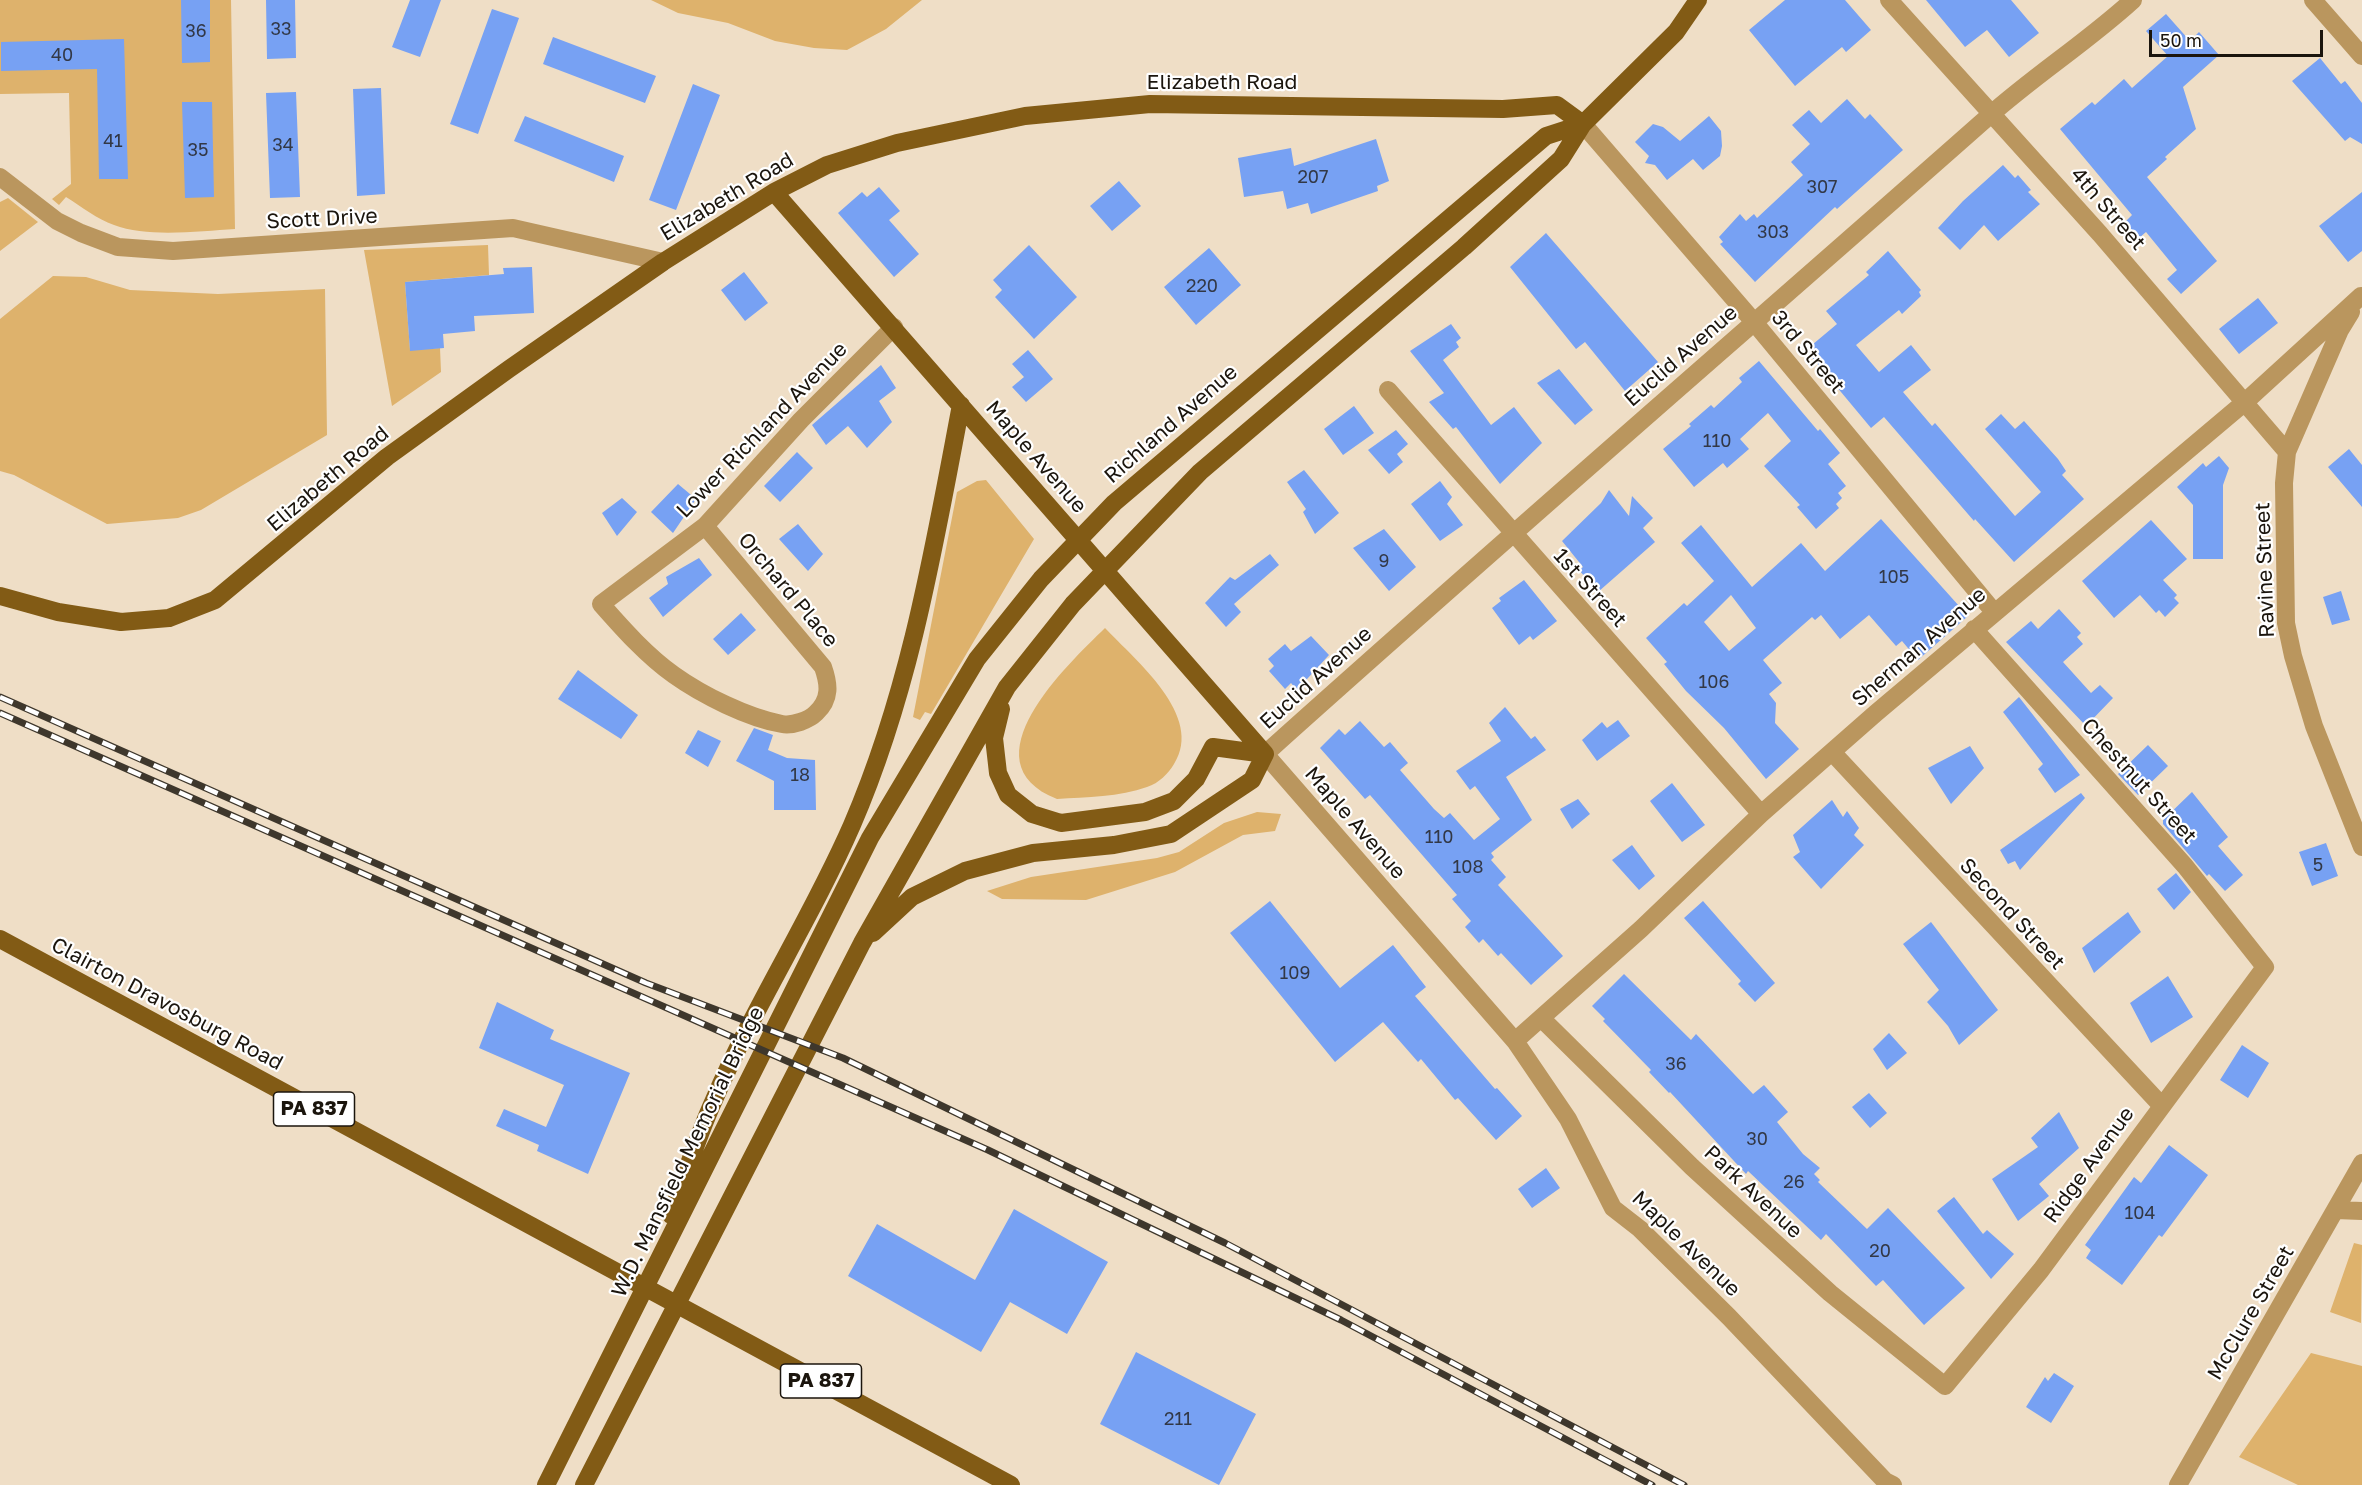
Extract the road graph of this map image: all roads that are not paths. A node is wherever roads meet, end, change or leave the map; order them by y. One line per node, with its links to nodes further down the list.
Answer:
1 (1698, 0): 7 (main road, Richland Avenue)
2 (1889, 0): 6 (street, 4th Street)
3 (2133, 0): 6 (street, Euclid Avenue)
4 (2313, 0): 5 (street)
5 (2362, 56)
6 (1992, 113): 12 (street, Euclid Avenue); 15 (street, 4th Street)
7 (1583, 124): 9 (main road, Elizabeth Road); 12 (street, 3rd Street); 24 (main road, Richland Avenue); 28 (main road, Richland Avenue)
8 (0, 177): 10 (street, Scott Drive)
9 (774, 192): 10 (main road, Elizabeth Road); 13 (main road, Maple Avenue)
10 (663, 262): 20 (main road, Elizabeth Road)
11 (2362, 296): 15 (street, Sherman Avenue); 17 (street, Ravine Street)
12 (1754, 322): 19 (street, Euclid Avenue); 22 (street, 3rd Street)
13 (894, 327): 16 (main road, Maple Avenue); 18 (street, Lower Richland Avenue)
14 (1388, 390): 19 (street, 1st Street)
15 (2245, 402): 17 (street, 4th Street); 22 (street, Sherman Avenue)
16 (961, 405): 26 (main road, Maple Avenue); 39 (main road)
17 (2287, 452): 29 (street, Ravine Street)
18 (705, 526): 21 (street, Lower Richland Avenue); 21 (street, Orchard Place)
19 (1511, 533): 26 (street, Euclid Avenue); 27 (street, 1st Street)
20 (0, 596)
21 (601, 604)
22 (1994, 612): 23 (street, Sherman Avenue)
23 (1974, 629): 25 (street, Sherman Avenue); 32 (street, Chestnut Street)
24 (1007, 687): 26 (main road); 31 (main road, Richland Avenue)
25 (1832, 752): 27 (street, Sherman Avenue); 35 (street, Second Street)
26 (1265, 754): 31 (main road); 34 (street, Maple Avenue)
27 (1761, 814): 33 (street, Sherman Avenue)
28 (870, 838): 39 (main road, W.D. Mansfield Memorial Bridge)
29 (2362, 847)
30 (0, 939): 43 (main road, Clairton Dravosburg Road / PA 837)
31 (862, 943): 42 (main road)
32 (2265, 967): 35 (street, Ridge Avenue)
33 (1541, 1018): 34 (street, Sherman Avenue); 40 (street, Park Avenue)
34 (1515, 1041): 44 (street, Maple Avenue)
35 (2161, 1105): 40 (street, Ridge Avenue)
36 (2362, 1163): 37 (street, McClure Street)
37 (2336, 1210): 38 (street); 45 (street, McClure Street)
38 (2362, 1211)
39 (636, 1307): 41 (main road, W.D. Mansfield Memorial Bridge)
40 (1945, 1386)
41 (546, 1485)
42 (584, 1485)
43 (1011, 1485)
44 (1893, 1485)
45 (2178, 1485)

